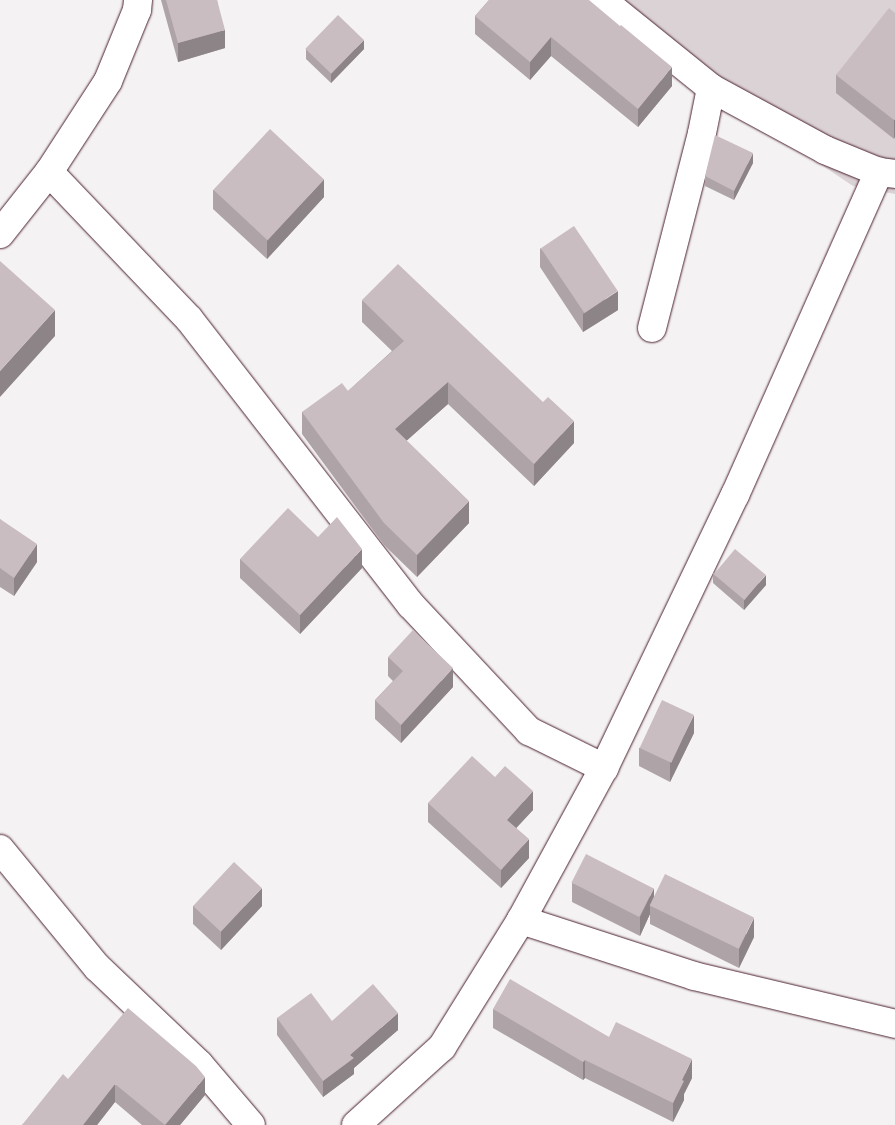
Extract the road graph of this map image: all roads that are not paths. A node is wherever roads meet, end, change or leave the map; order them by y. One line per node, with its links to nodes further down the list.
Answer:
1 (138, 0): 4 (street)
2 (602, 0): 3 (street)
3 (711, 88): 5 (street); 7 (street)
4 (48, 172): 6 (street); 8 (street)
5 (887, 173): 8 (street)
6 (0, 234)
7 (652, 328)
8 (604, 768): 10 (street)
9 (0, 849): 12 (street)
10 (521, 920): 11 (street); 13 (street)
11 (895, 1024)
12 (251, 1125)
13 (356, 1125)

